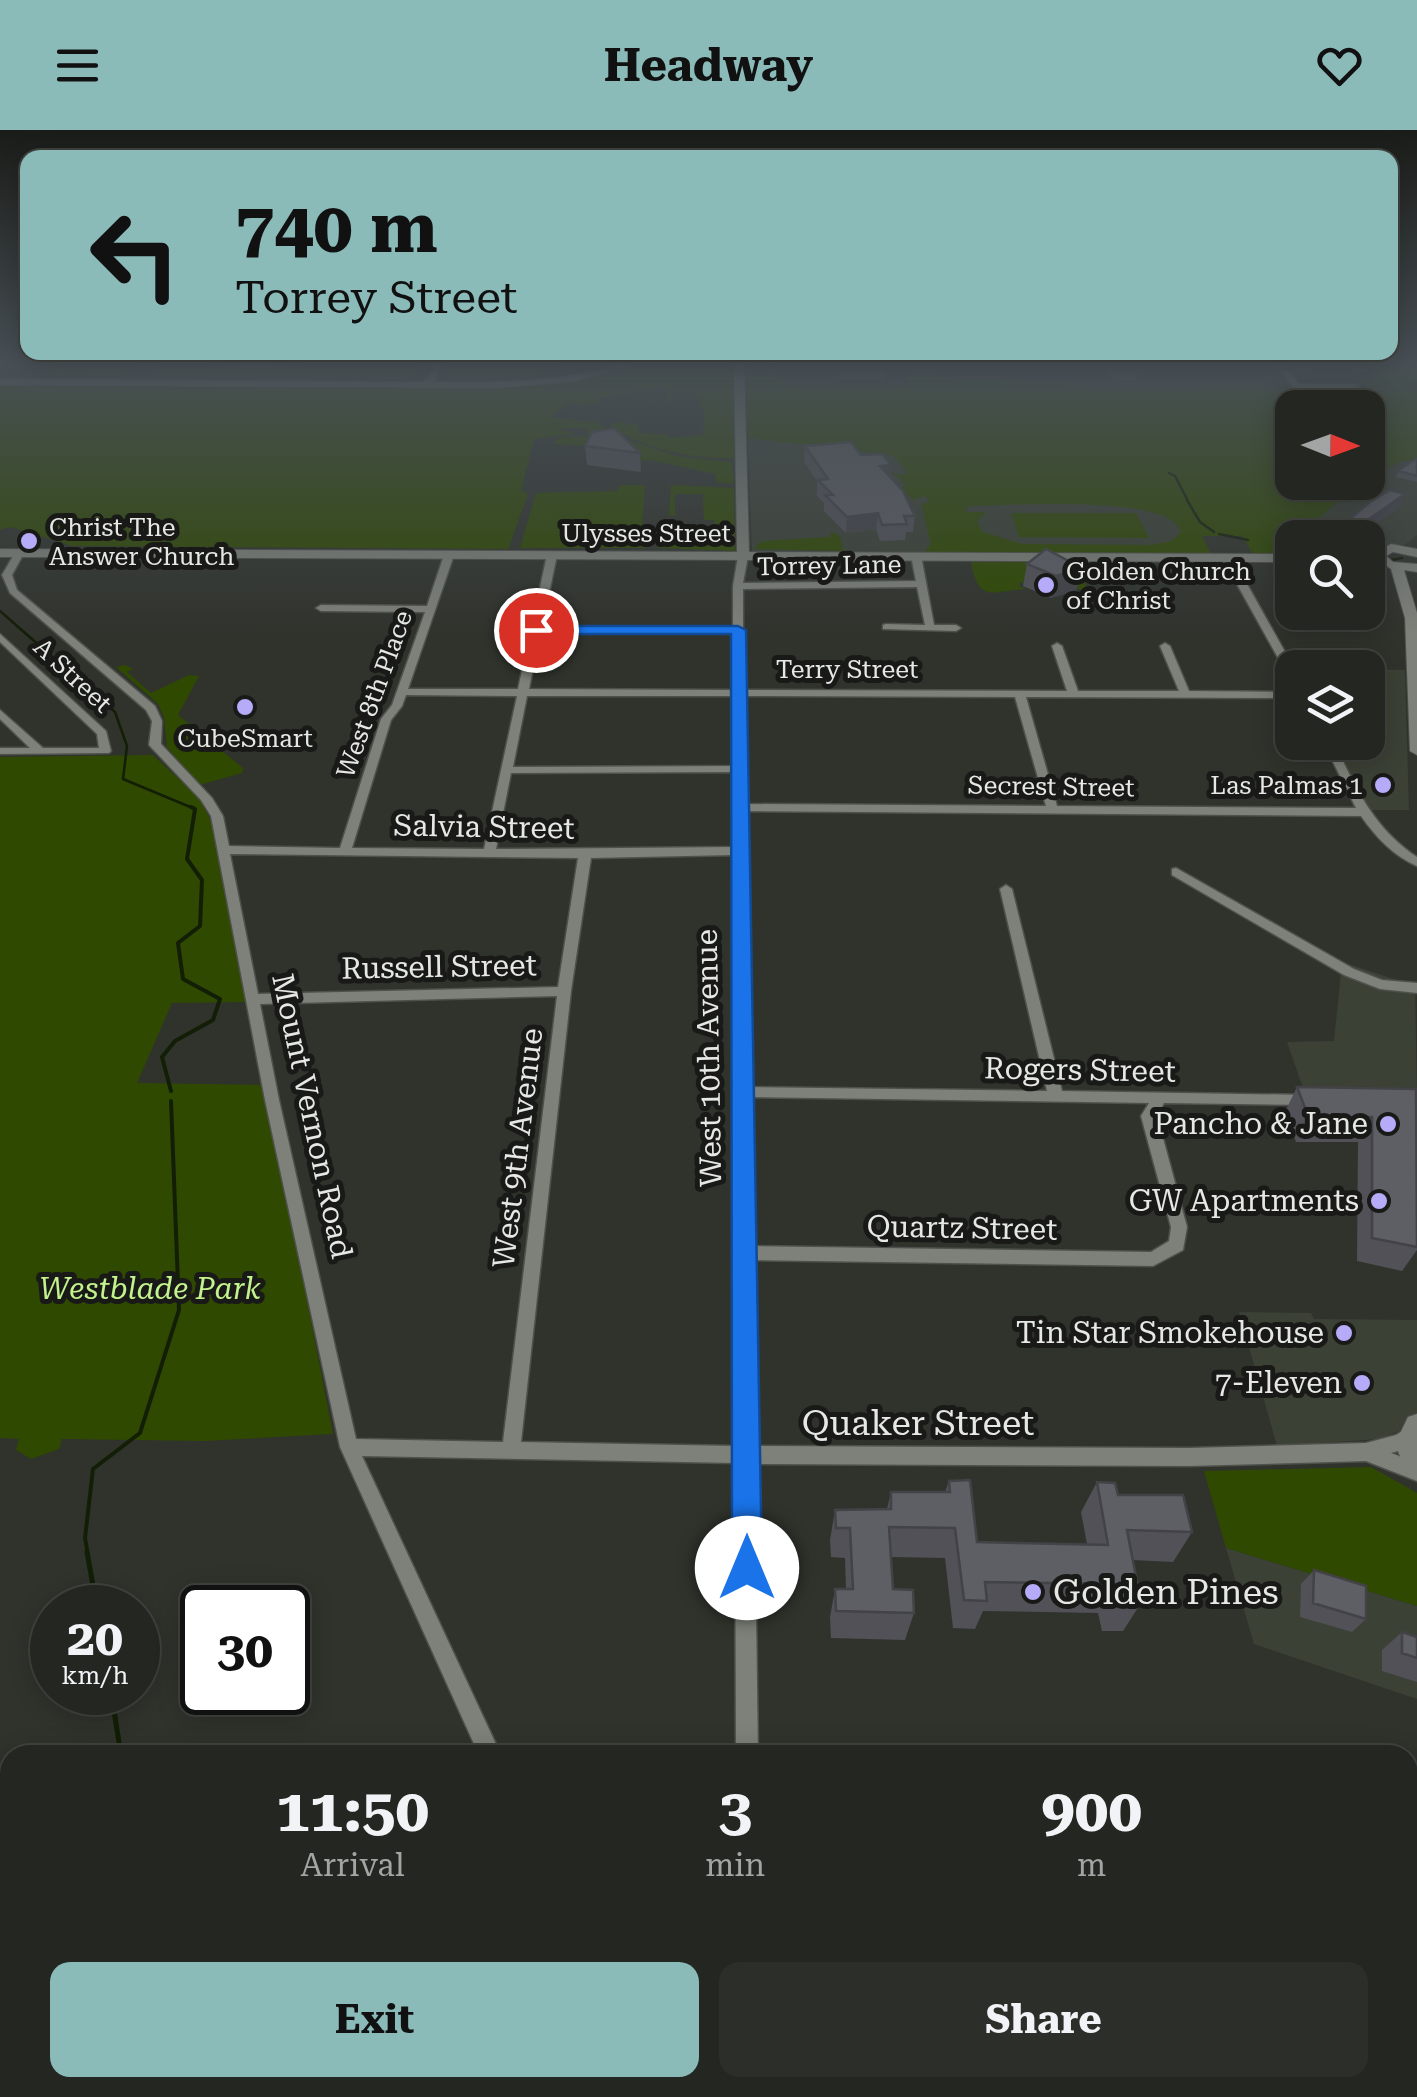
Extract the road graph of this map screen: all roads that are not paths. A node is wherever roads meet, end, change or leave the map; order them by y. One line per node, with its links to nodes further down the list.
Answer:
1 (740, 454): 9 (main road, West 10th Avenue)
2 (1417, 540): 3 (main road)
3 (1401, 548): 6 (main road); 10 (main road)
4 (0, 552): 5 (main road, Ulysses Street)
5 (20, 552): 7 (main road, Ulysses Street); 48 (street, Mount Vernon Road)
6 (1417, 552)
7 (448, 555): 8 (main road, Ulysses Street); 20 (street, West 8th Place)
8 (552, 555): 9 (main road, Ulysses Street); 25 (street)
9 (743, 556): 12 (main road, Ulysses Street); 18 (street, West 10th Avenue)
10 (1385, 556)
11 (1275, 558): 13 (main road, Ulysses Street)
12 (918, 559): 13 (main road, Ulysses Street); 17 (street)
13 (1228, 559): 30 (street)
14 (1385, 560): 15 (main road)
15 (1417, 568): 21 (main road)
16 (1385, 569): 21 (main road)
17 (921, 584): 18 (street, Torrey Lane); 23 (street)
18 (738, 586): 26 (street, West 10th Avenue)
19 (321, 608): 20 (street)
20 (429, 609): 32 (street, West 8th Place)
21 (1411, 611): 41 (main road)
22 (886, 628): 23 (street)
23 (930, 628): 24 (street)
24 (956, 628)
25 (536, 630): 26 (street); 35 (street)
26 (738, 630): 31 (street, West 10th Avenue)
27 (0, 637): 40 (street, A Street)
28 (1057, 646): 34 (street)
29 (1164, 646): 36 (street)
30 (1279, 650)
31 (738, 691): 33 (street, Terry Street); 35 (street, Terry Street); 44 (street, West 10th Avenue)
32 (402, 692): 35 (street, Terry Street); 49 (street, West 8th Place)
33 (1019, 693): 34 (street, Terry Street); 46 (street)
34 (1073, 693): 36 (street, Terry Street)
35 (524, 694): 43 (street)
36 (1185, 694): 37 (street, Terry Street)
37 (1275, 695)
38 (0, 714): 40 (street)
39 (0, 752): 40 (street)
40 (41, 752)
41 (1417, 752)
42 (1337, 760): 47 (street)
43 (508, 770): 44 (street); 51 (street)
44 (739, 770): 45 (street, West 10th Avenue)
45 (739, 807): 46 (street, Secrest Street); 50 (street, West 10th Avenue)
46 (1052, 808): 47 (street, Secrest Street)
47 (1363, 812): 53 (street)
48 (226, 850): 49 (street, Salvia Street); 58 (street, Mount Vernon Road)
49 (345, 850): 51 (street, Salvia Street)
50 (740, 851): 52 (street, Salvia Street); 59 (street, West 10th Avenue)
51 (489, 852): 52 (street, Salvia Street)
52 (584, 854): 57 (street, West 9th Avenue)
53 (1417, 862)
54 (1176, 872): 56 (street)
55 (1006, 889): 60 (street)
56 (1417, 988)
57 (564, 992): 58 (street, Russell Street); 66 (street, West 9th Avenue)
58 (255, 999): 65 (street, Mount Vernon Road)
59 (743, 1092): 60 (street, Rogers Street); 63 (street, West 10th Avenue)
60 (1056, 1096): 61 (street, Rogers Street)
61 (1159, 1099): 62 (street, Rogers Street); 63 (street, Quartz Street)
62 (1332, 1100)
63 (744, 1253): 68 (street, West 10th Avenue)
64 (1413, 1430): 67 (street, Quaker Street); 69 (main road)
65 (349, 1447): 66 (street, Quaker Street); 70 (street, Mount Vernon Road)
66 (511, 1449): 68 (street, Quaker Street)
67 (1366, 1452): 68 (street, Quaker Street); 69 (street, Quaker Street)
68 (747, 1455): 71 (street, West 10th Avenue)
69 (1417, 1470)
70 (485, 1745)
71 (747, 1745)

